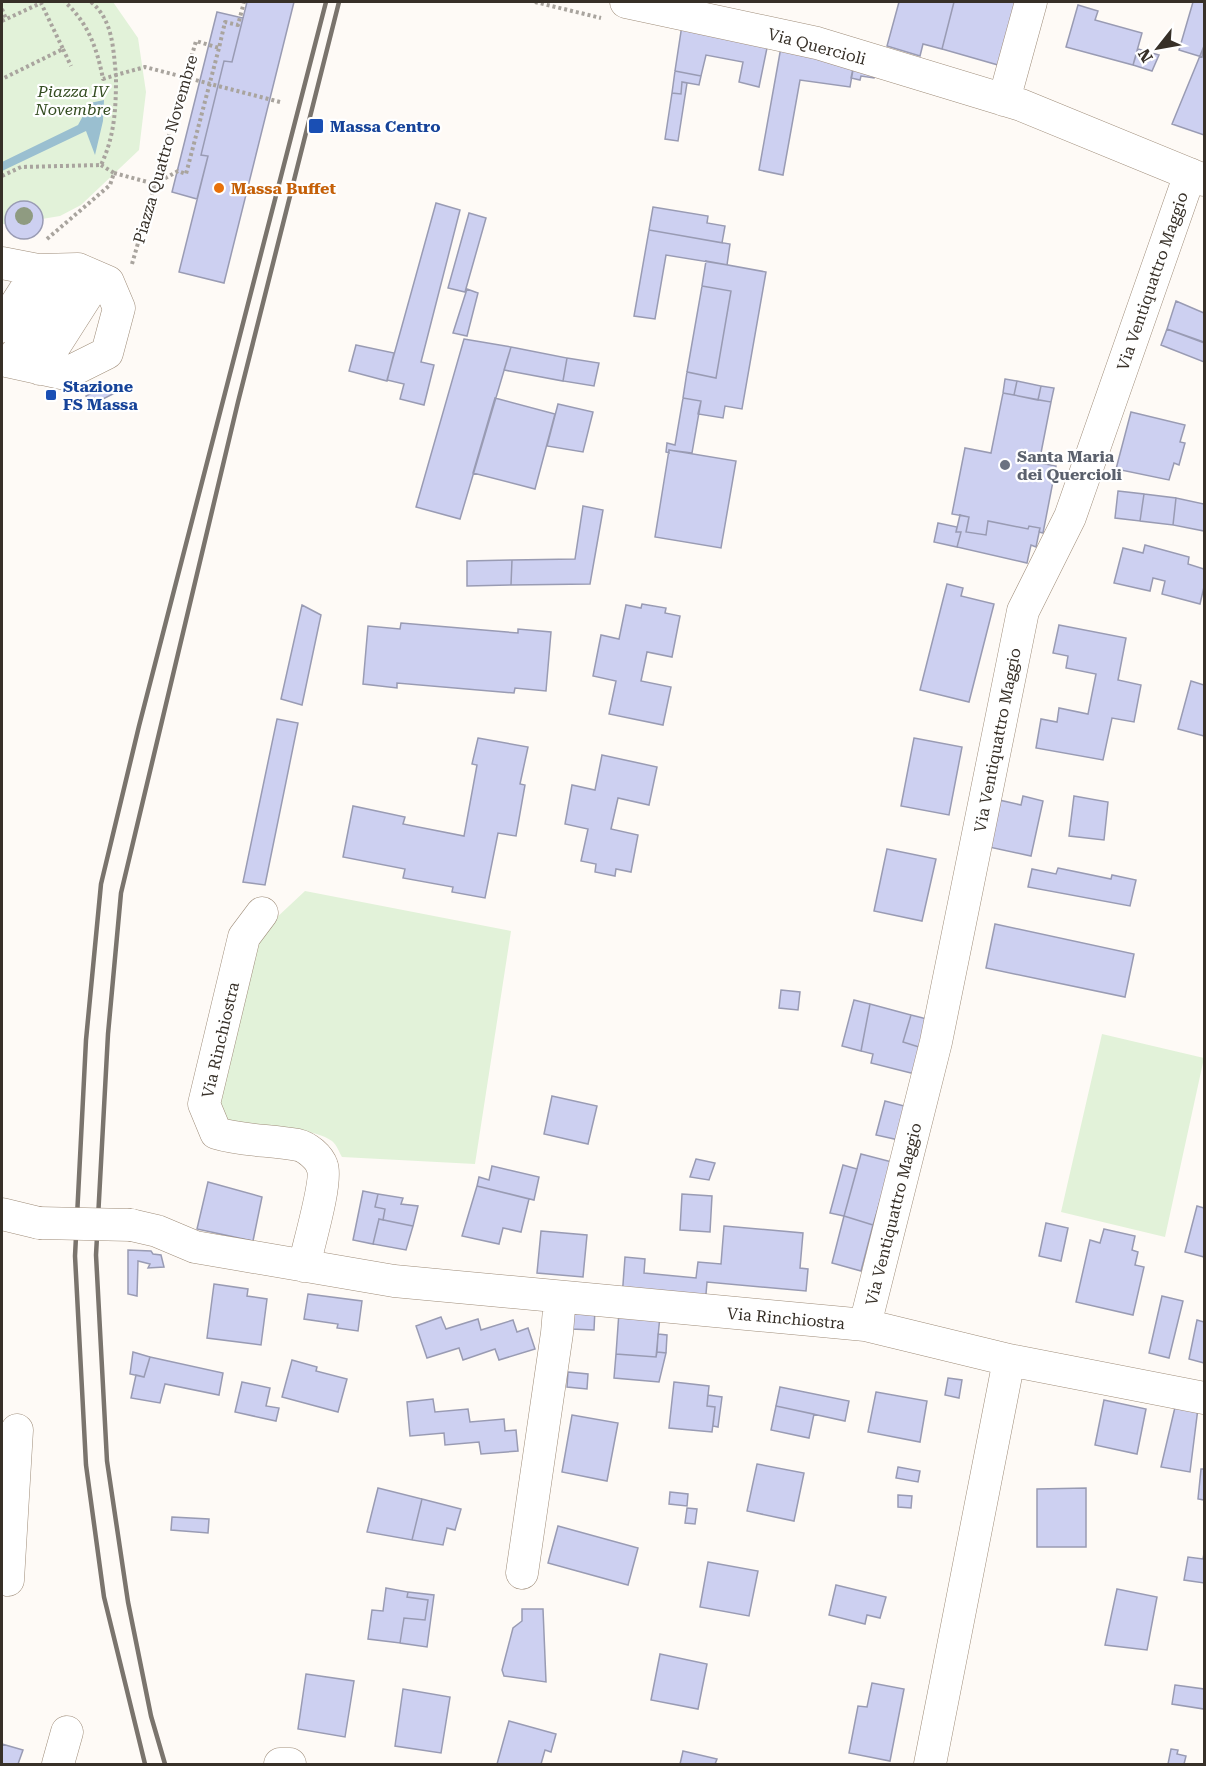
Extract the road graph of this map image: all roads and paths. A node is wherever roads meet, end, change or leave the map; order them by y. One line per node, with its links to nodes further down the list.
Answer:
1 (42, 2): 9 (path); 11 (path)
2 (65, 2): 13 (path)
3 (91, 2): 13 (path)
4 (244, 2): 10 (path, Piazza Quattro Novembre)
5 (535, 2): 8 (path)
6 (1031, 2): 17 (street)
7 (2, 9): 9 (path)
8 (617, 11): 17 (street, Via Quercioli)
9 (4, 20)
10 (219, 48): 14 (path, Piazza Quattro Novembre); 16 (path)
11 (63, 50): 12 (path); 15 (path)
12 (71, 66)
13 (116, 75): 14 (path); 19 (path)
14 (186, 77): 16 (path); 23 (path, Piazza Quattro Novembre)
15 (2, 79)
16 (210, 83): 18 (path); 23 (path)
17 (1004, 100): 22 (street, Via Quercioli)
18 (280, 102)
19 (101, 165): 20 (path); 21 (path)
20 (114, 173): 23 (path); 24 (path)
21 (2, 176)
22 (1197, 177): 33 (street, Via Ventiquattro Maggio)
23 (155, 184): 26 (path, Piazza Quattro Novembre)
24 (18, 264): 25 (street); 27 (street)
25 (85, 274): 26 (street); 28 (street)
26 (119, 308): 28 (street)
27 (2, 326)
28 (17, 364)
29 (262, 913): 31 (street, Via Rinchiostra)
30 (2, 1214): 31 (street, Via Rinchiostra, bridge)
31 (304, 1266): 32 (street, Via Rinchiostra)
32 (560, 1297): 33 (street, Via Rinchiostra); 37 (street)
33 (865, 1325): 34 (street, Via Rinchiostra)
34 (1009, 1360): 35 (street, Via Rinchiostra); 43 (street)
35 (1204, 1398)
36 (17, 1430): 38 (street)
37 (522, 1573)
38 (2, 1578)
39 (67, 1732): 40 (street)
40 (58, 1764)
41 (280, 1764): 42 (street)
42 (290, 1764)
43 (930, 1764)

